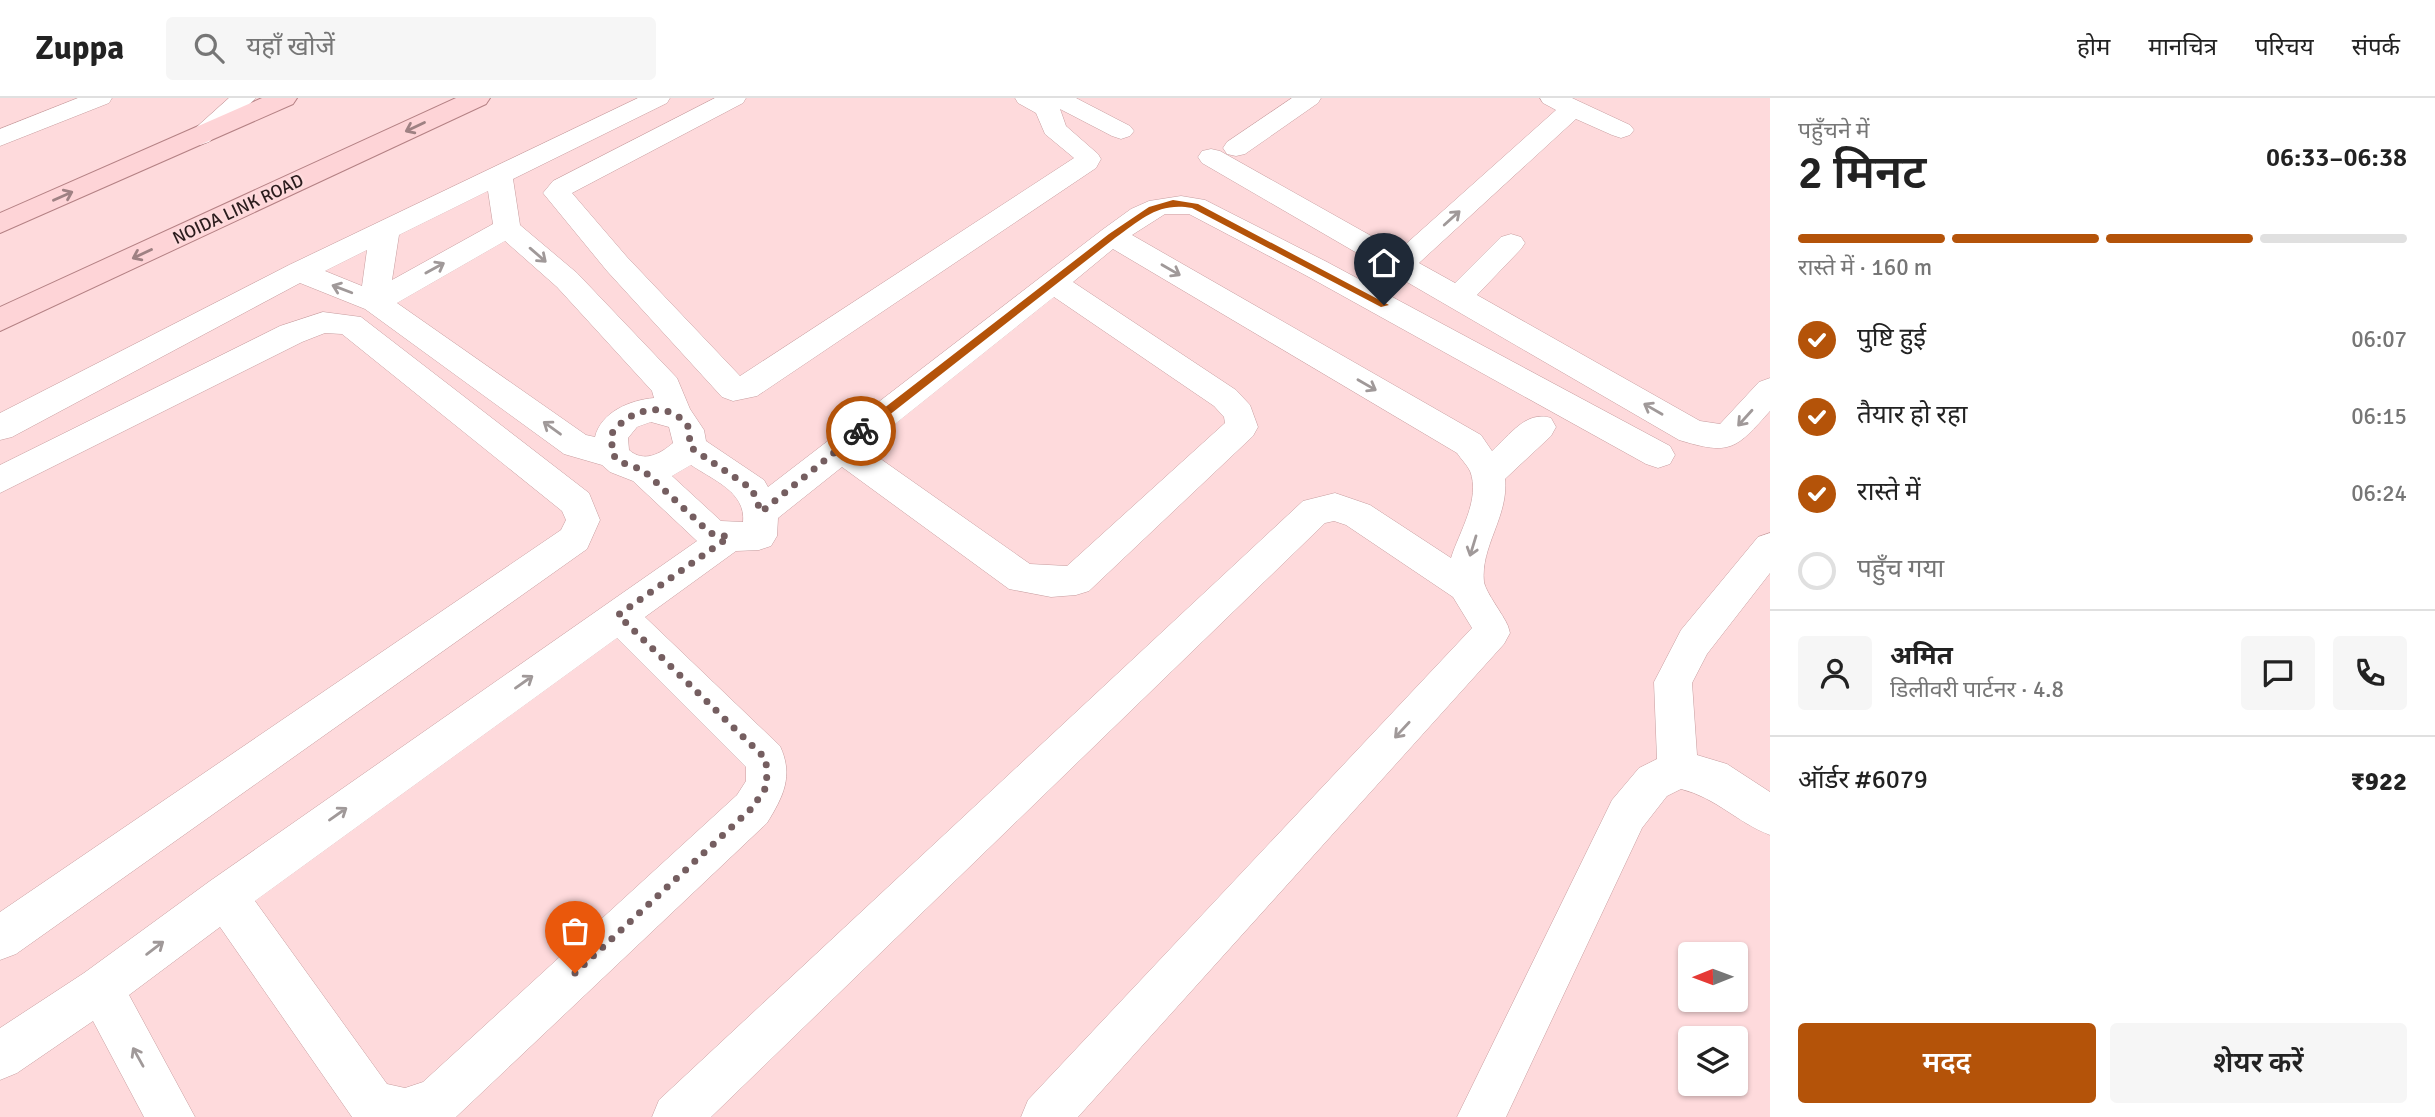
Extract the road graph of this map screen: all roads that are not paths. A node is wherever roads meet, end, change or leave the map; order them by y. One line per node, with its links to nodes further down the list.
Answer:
1 (100, 98): 14 (street)
2 (244, 98): 13 (street)
3 (284, 98): 13 (main road)
4 (477, 98): 29 (main road, NOIDA LINK ROAD, one-way to 29)
5 (658, 98): 15 (street)
6 (734, 98): 22 (street)
7 (1027, 98): 22 (street)
8 (1057, 98): 12 (street)
9 (1295, 101): 23 (street)
10 (1563, 103): 11 (street); 23 (street, one-way to 10)
11 (1621, 130)
12 (1121, 131)
13 (200, 137): 17 (main road, one-way to 13)
14 (0, 138)
15 (499, 177): 16 (street); 18 (street)
16 (419, 215): 18 (street); 19 (street)
17 (0, 224)
18 (507, 228): 26 (street, one-way to 26); 28 (street, one-way to 18)
19 (386, 231): 24 (street); 28 (street)
20 (1112, 236): 25 (street); 38 (street); 40 (street, one-way to 40)
21 (1511, 243): 27 (street)
22 (617, 264): 26 (street)
23 (1401, 264): 27 (street)
24 (299, 272): 28 (street, one-way to 24); 35 (street)
25 (1054, 282): 37 (street); 37 (street)
26 (571, 284): 33 (street)
27 (1458, 297): 32 (street, one-way to 27)
28 (375, 302): 30 (street)
29 (0, 320)
30 (449, 354): 31 (street); 39 (street, one-way to 30)
31 (416, 378): 41 (street); 50 (street)
32 (1770, 390)
33 (675, 414): 36 (street); 39 (street)
34 (1540, 427): 40 (street)
35 (0, 428)
36 (690, 447): 39 (street); 42 (street)
37 (840, 447): 42 (street)
38 (1658, 455)
39 (628, 462): 43 (street)
40 (1488, 475): 45 (street, one-way to 45)
41 (0, 480)
42 (761, 512): 43 (street)
43 (729, 537): 46 (street)
44 (1770, 547): 47 (street)
45 (1466, 586): 54 (street); 55 (street, one-way to 55)
46 (618, 615): 49 (street, one-way to 46); 49 (street)
47 (1678, 769): 48 (street); 56 (street)
48 (1770, 815)
49 (225, 895): 51 (street, one-way to 49)
50 (0, 938)
51 (100, 989): 52 (street); 53 (street, one-way to 51)
52 (0, 1056)
53 (171, 1117)
54 (676, 1117)
55 (1045, 1117)
56 (1481, 1117)

